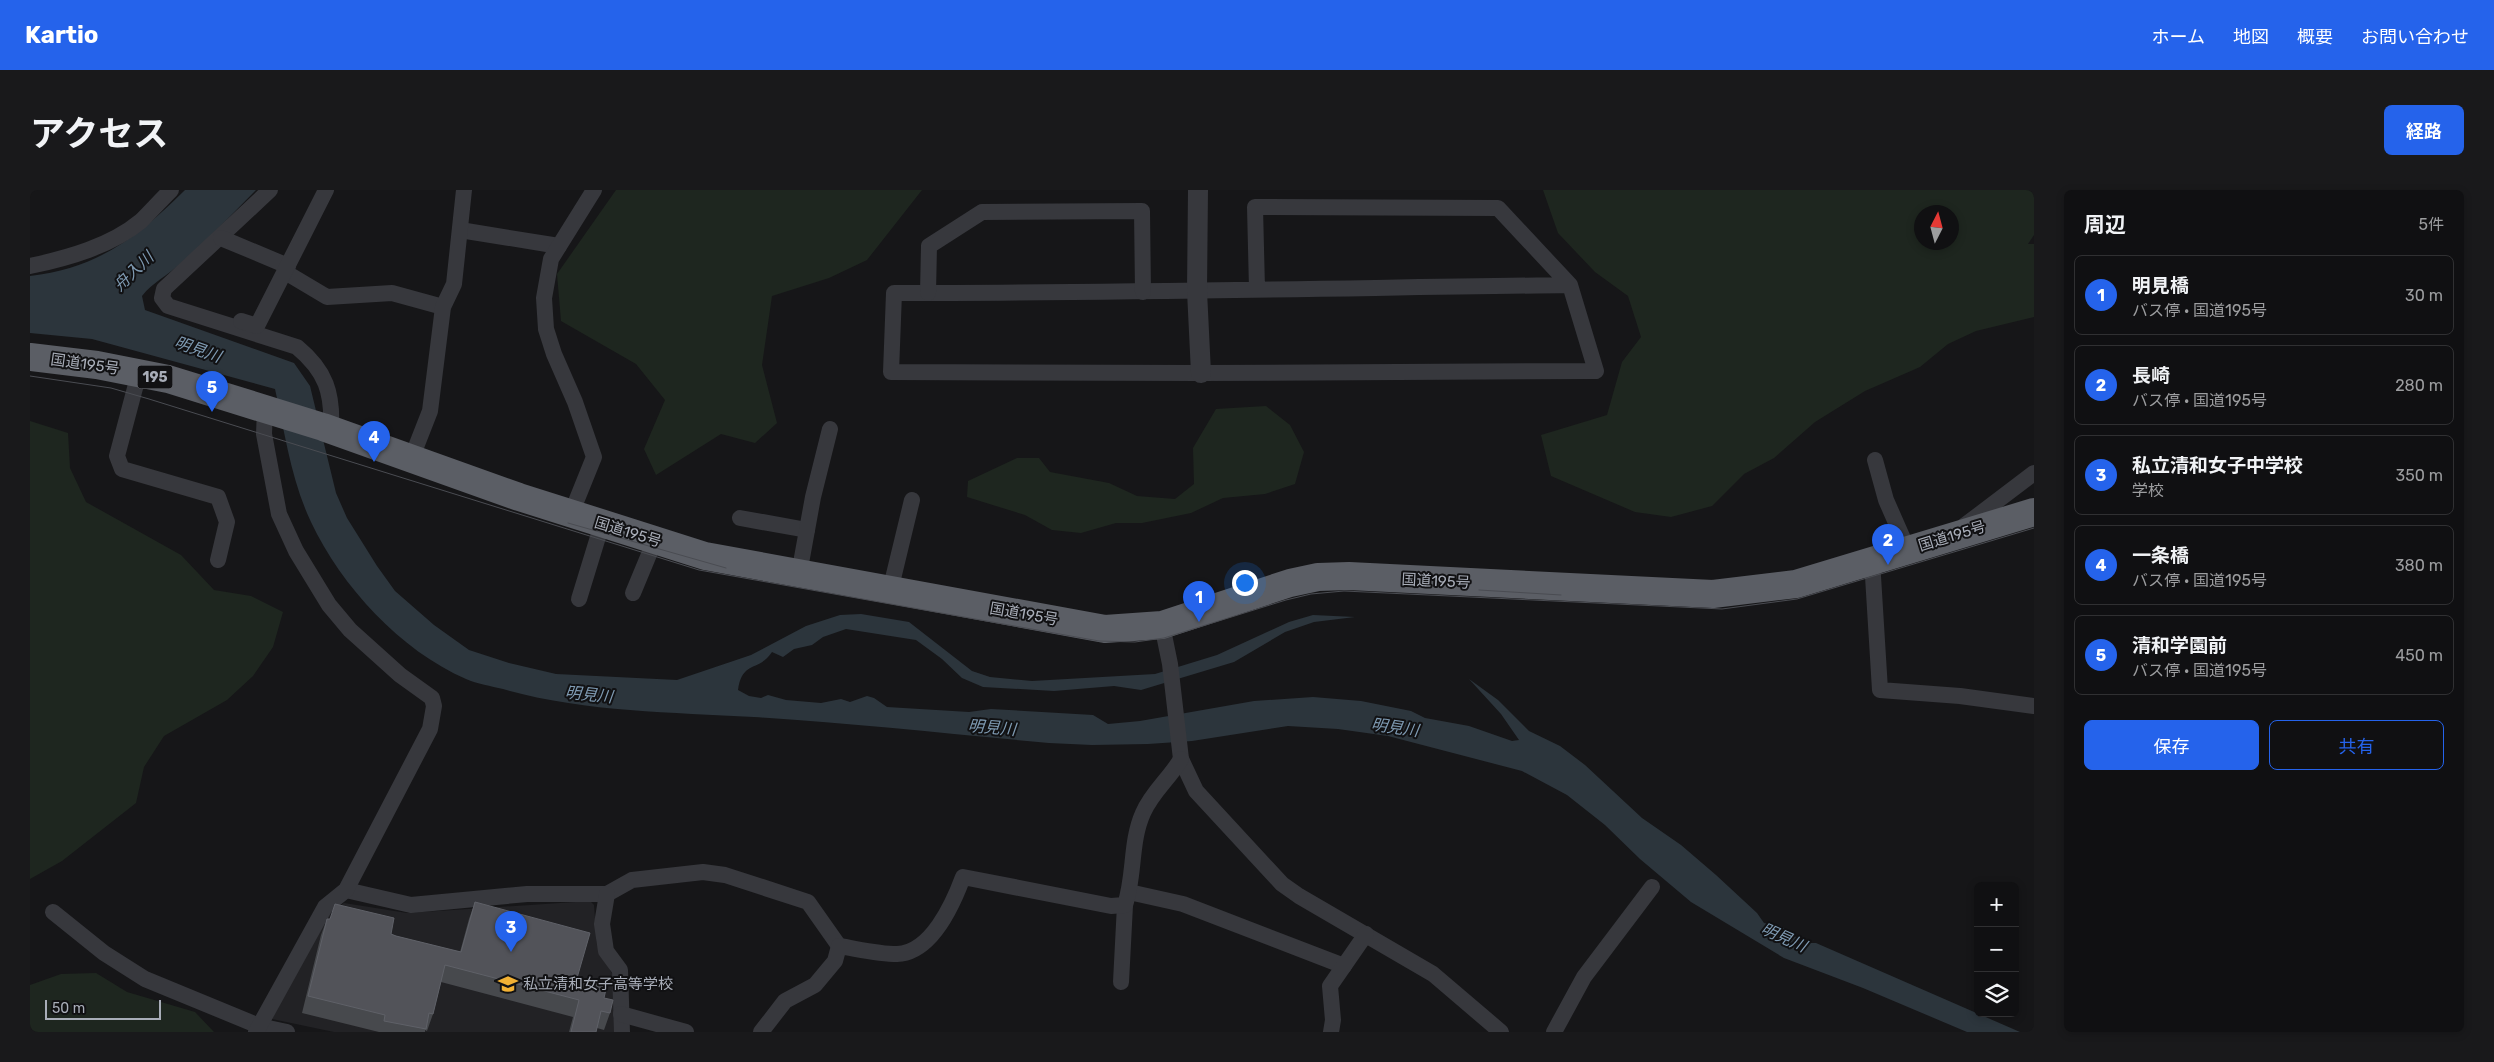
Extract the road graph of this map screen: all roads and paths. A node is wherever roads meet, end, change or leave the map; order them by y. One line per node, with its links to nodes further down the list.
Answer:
1 (171, 190): 10 (street)
2 (270, 190): 8 (street)
3 (326, 190): 11 (street)
4 (464, 190): 7 (street)
5 (594, 190): 9 (street)
6 (1198, 190): 14 (street)
7 (460, 230): 9 (street); 18 (street)
8 (221, 238): 11 (street); 17 (street)
9 (559, 246): 30 (street)
10 (30, 266)
11 (286, 269): 17 (street); 18 (street)
12 (1570, 285): 13 (street); 13 (street); 21 (street)
13 (1257, 289): 14 (street)
14 (1197, 291): 15 (street); 21 (street)
15 (1143, 292): 16 (street); 16 (street)
16 (928, 293): 21 (street)
17 (162, 298): 23 (street)
18 (442, 307): 25 (street)
19 (30, 357): 20 (highway, 国道195号 / 195)
20 (139, 373): 22 (highway, 国道195号 / 195); 37 (street)
21 (1201, 373)
22 (271, 410): 23 (highway, 国道195号 / 195); 47 (street)
23 (327, 428): 25 (highway, 国道195号 / 195)
24 (830, 429): 33 (street)
25 (412, 457): 30 (highway, 国道195号 / 195)
26 (1875, 460): 36 (street)
27 (2034, 473): 34 (street)
28 (912, 500): 40 (street)
29 (2034, 512): 34 (highway, 国道195号 / 195)
30 (571, 514): 32 (highway, 国道195号 / 195)
31 (740, 518): 33 (street)
32 (602, 524): 35 (highway, 国道195号 / 195); 42 (street)
33 (807, 530): 39 (street)
34 (1960, 534): 36 (highway, 国道195号 / 195)
35 (654, 540): 39 (highway, 国道195号 / 195); 41 (street)
36 (1908, 550): 38 (highway, 国道195号 / 195)
37 (218, 560)
38 (1872, 560): 43 (highway, 国道195号 / 195); 44 (street)
39 (799, 574): 40 (highway, 国道195号 / 195)
40 (890, 591): 43 (highway, 国道195号 / 195)
41 (633, 593)
42 (579, 599)
43 (1162, 625): 45 (street)
44 (2034, 706)
45 (1180, 753): 49 (street); 51 (street)
46 (1652, 887): 63 (street)
47 (346, 890): 48 (street); 56 (street)
48 (607, 894): 52 (street); 55 (street)
49 (1127, 898): 52 (street); 53 (street); 54 (street)
50 (53, 912): 56 (street)
51 (1366, 934): 53 (street); 62 (street)
52 (839, 946): 60 (street)
53 (1344, 966): 61 (street)
54 (1121, 982)
55 (621, 1014): 58 (street); 59 (street)
56 (258, 1029): 57 (street)
57 (287, 1032)
58 (622, 1032)
59 (686, 1032)
60 (761, 1032)
61 (1331, 1032)
62 (1501, 1032)
63 (1554, 1032)

